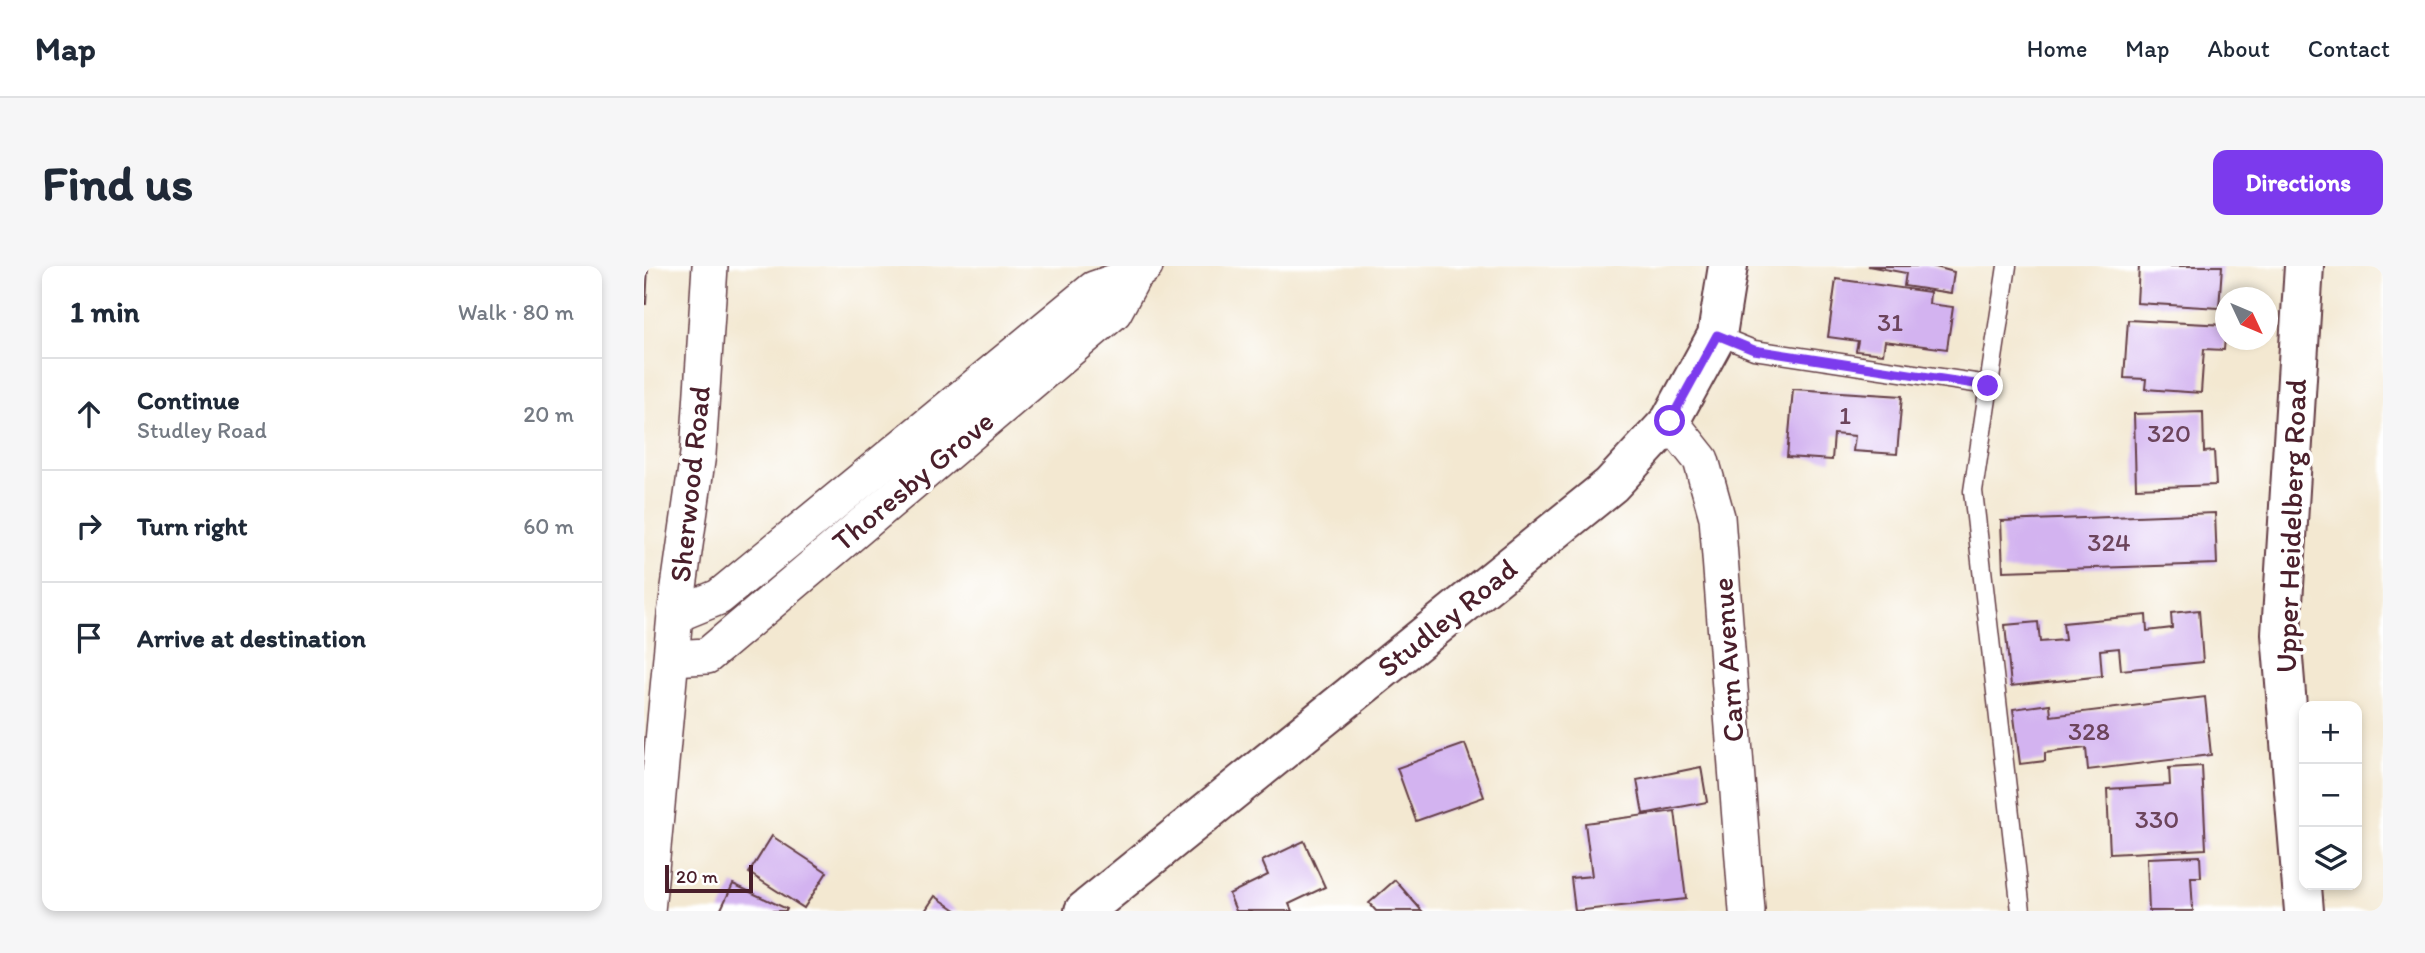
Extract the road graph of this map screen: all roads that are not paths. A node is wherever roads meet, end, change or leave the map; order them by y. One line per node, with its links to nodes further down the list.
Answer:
1 (710, 266): 9 (street, Sherwood Road)
2 (1728, 266): 6 (street, Studley Road)
3 (2007, 266): 7 (lane)
4 (2304, 266): 15 (street, Upper Heidelberg Road)
5 (1139, 271): 9 (street, Thoresby Grove); 10 (street, Thoresby Grove)
6 (1717, 335): 7 (lane); 8 (street, Studley Road)
7 (1988, 386): 14 (lane)
8 (1670, 421): 12 (street, Studley Road); 13 (street, Carn Avenue)
9 (675, 615): 10 (street, Sherwood Road)
10 (672, 657): 11 (street, Sherwood Road)
11 (647, 911)
12 (1084, 911)
13 (1747, 911)
14 (2021, 911)
15 (2304, 911)

